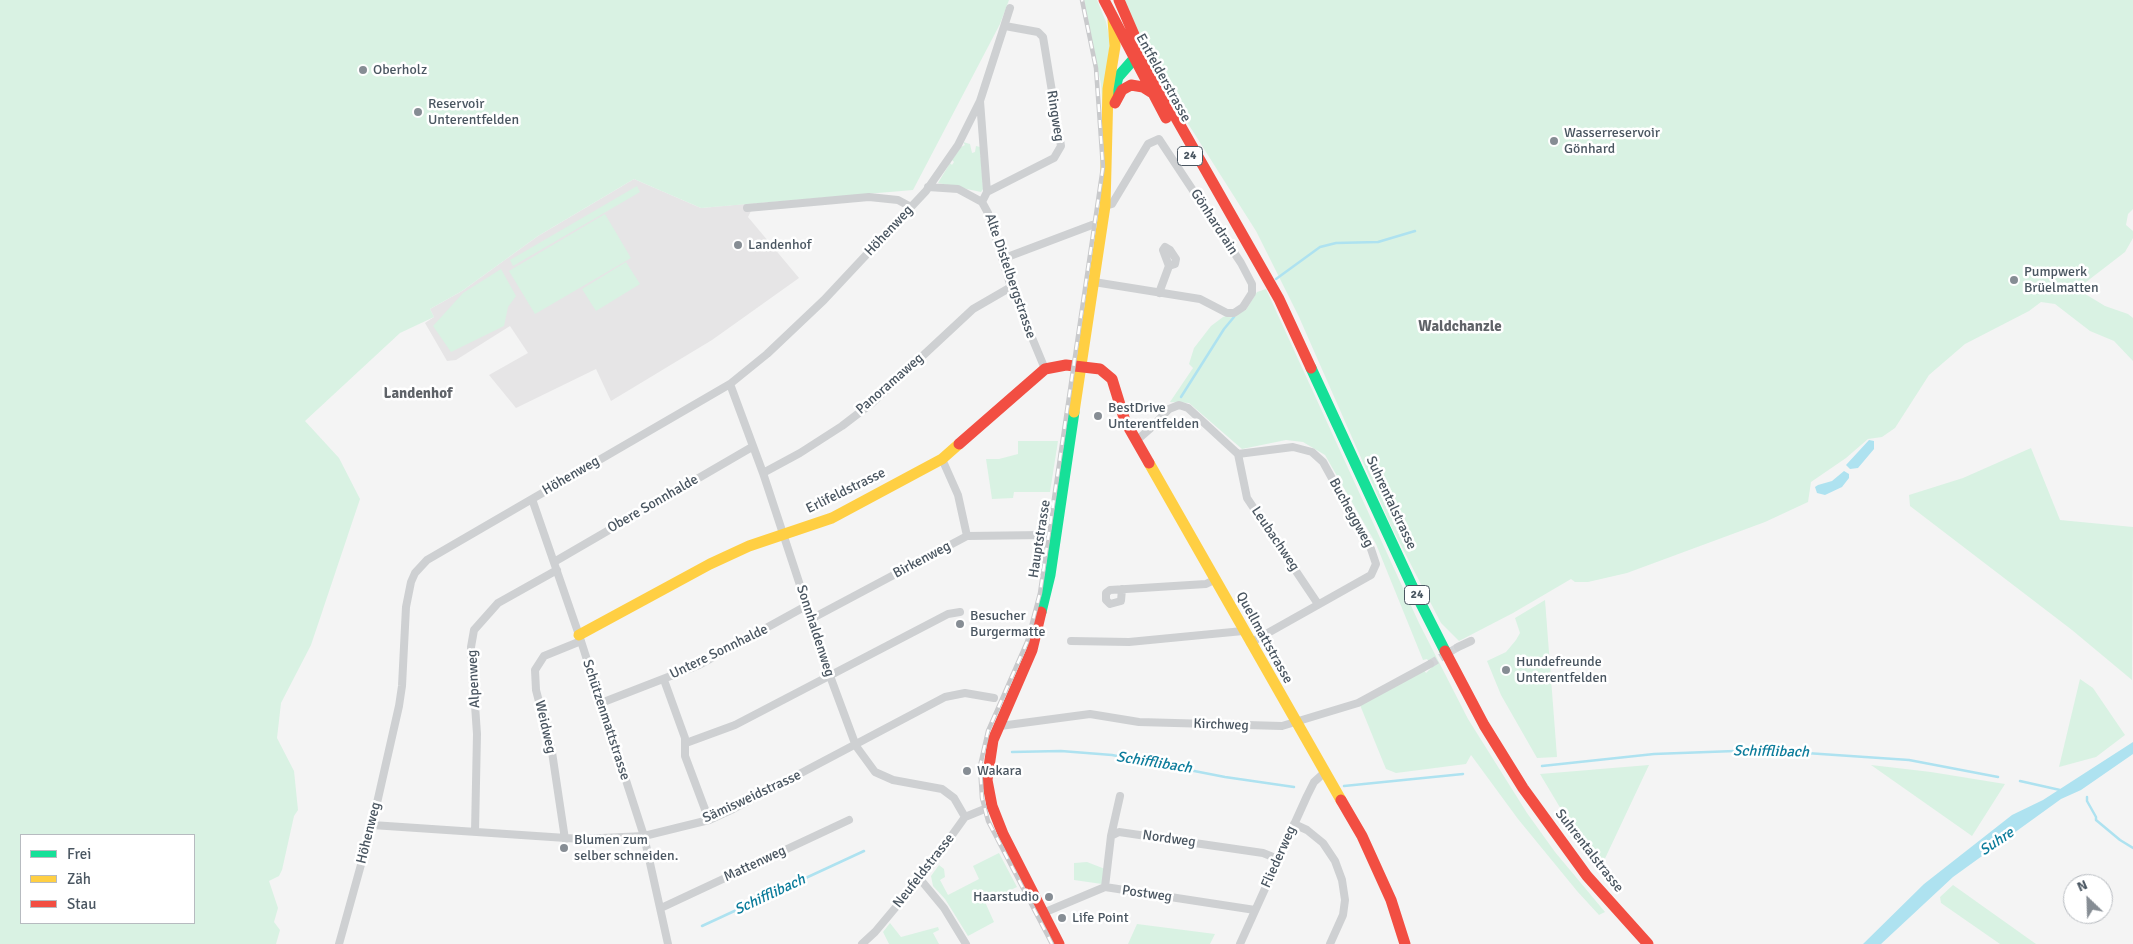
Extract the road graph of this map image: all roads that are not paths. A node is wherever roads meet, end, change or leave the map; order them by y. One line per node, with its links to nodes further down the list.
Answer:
1 (1104, 0): 4 (main road, Entfelderstrasse / 24)
2 (1119, 0): 6 (main road, Entfelderstrasse / 24)
3 (1010, 8): 5 (street)
4 (1113, 19): 6 (main road, Entfelderstrasse / 24); 7 (main road)
5 (1005, 26): 9 (street); 12 (street, Ringweg)
6 (1136, 54): 7 (main road); 8 (main road, Entfelderstrasse / 24); 10 (main road); 17 (main road, Suhrentalstrasse / 24)
7 (1112, 67): 10 (main road)
8 (1151, 92): 10 (main road); 17 (main road, Entfelderstrasse / 24)
9 (980, 101): 11 (street, Höhenweg); 12 (street)
10 (1109, 116): 14 (main road, Hauptstrasse)
11 (928, 187): 13 (street); 15 (street, Höhenweg)
12 (987, 192): 13 (street, Alte Distelbergstrasse)
13 (982, 202): 19 (street, Alte Distelbergstrasse)
14 (1105, 206): 21 (main road, Hauptstrasse); 23 (street, Gönhardrain)
15 (911, 207): 16 (street); 26 (street, Höhenweg)
16 (747, 208)
17 (1234, 217): 84 (main road, Suhrentalstrasse / 24)
18 (1092, 225): 19 (street)
19 (1002, 259): 22 (street, Alte Distelbergstrasse)
20 (1169, 266): 23 (street)
21 (1094, 282): 23 (street); 24 (main road, Hauptstrasse)
22 (1011, 287): 25 (street, Alte Distelbergstrasse); 31 (street, Panoramaweg)
23 (1159, 293)
24 (1081, 367): 25 (main road); 27 (main road, Quellmattstrasse); 55 (main road, Hauptstrasse)
25 (1044, 369): 30 (main road, Erlifeldstrasse)
26 (730, 384): 28 (street, Sonnhaldenweg); 32 (street, Höhenweg)
27 (1136, 440): 29 (street); 37 (main road, Quellmattstrasse)
28 (752, 446): 31 (street, Sonnhaldenweg); 36 (street, Obere Sonnhalde)
29 (1238, 454): 39 (street, Leubachweg); 39 (street, Bucheggweg)
30 (942, 459): 33 (main road, Erlifeldstrasse); 35 (street)
31 (763, 473): 33 (street, Sonnhaldenweg)
32 (532, 499): 36 (street, Schützenmattstrasse); 65 (street, Höhenweg)
33 (782, 535): 40 (street, Sonnhaldenweg); 44 (main road, Erlifeldstrasse)
34 (1043, 535): 35 (street, Birkenweg)
35 (966, 536): 42 (street, Birkenweg)
36 (555, 566): 44 (street, Schützenmattstrasse); 66 (street, Alpenweg)
37 (1214, 580): 38 (street); 43 (main road, Quellmattstrasse)
38 (1122, 589)
39 (1318, 604): 47 (street, Bucheggweg)
40 (806, 606): 42 (street, Sonnhaldenweg); 51 (street, Untere Sonnhalde)
41 (960, 612): 50 (street)
42 (811, 619): 50 (street, Sonnhaldenweg)
43 (1243, 631): 45 (street); 47 (main road, Quellmattstrasse)
44 (580, 638): 53 (street, Schützenmattstrasse); 69 (street, Weidweg)
45 (1071, 641)
46 (1471, 641): 48 (street)
47 (1250, 643): 54 (main road, Quellmattstrasse)
48 (1458, 647)
49 (1430, 664): 54 (street, Kirchweg)
50 (830, 676): 56 (street); 57 (street, Sonnhaldenweg)
51 (664, 680): 53 (street, Untere Sonnhalde); 56 (street)
52 (994, 698): 57 (street, Sämisweidstrasse)
53 (601, 703): 67 (street, Schützenmattstrasse)
54 (1295, 724): 55 (street, Kirchweg); 58 (main road, Quellmattstrasse)
55 (1000, 726): 60 (main road, Hauptstrasse)
56 (686, 743): 62 (street)
57 (856, 746): 61 (street, Sonnhaldenweg); 62 (street, Sämisweidstrasse)
58 (1324, 773): 64 (street, Fliederweg); 83 (main road, Quellmattstrasse)
59 (1120, 796): 68 (street)
60 (992, 806): 61 (street); 75 (main road, Hauptstrasse)
61 (965, 817): 71 (street, Neufeldstrasse)
62 (709, 820): 67 (street, Sämisweidstrasse)
63 (849, 820): 73 (street, Mattenweg)
64 (1294, 824): 70 (street, Fliederweg); 82 (street)
65 (372, 825): 66 (street, Sämisweidstrasse); 76 (street, Höhenweg)
66 (475, 832): 69 (street, Sämisweidstrasse)
67 (644, 836): 69 (street, Sämisweidstrasse); 73 (street, Schützenmattstrasse)
68 (1111, 836): 70 (street, Nordweg); 72 (street)
69 (565, 839)
70 (1278, 859): 74 (street, Fliederweg)
71 (920, 879): 78 (street, Neufeldstrasse); 79 (street)
72 (1105, 888): 74 (street, Postweg); 75 (street, Postweg)
73 (661, 908): 77 (street, Schützenmattstrasse)
74 (1255, 910): 81 (street, Fliederweg)
75 (1043, 913): 80 (main road, Hauptstrasse)
76 (339, 944)
77 (668, 944)
78 (862, 944)
79 (966, 944)
80 (1059, 944)
81 (1240, 944)
82 (1330, 944)
83 (1405, 944)
84 (1648, 944)

